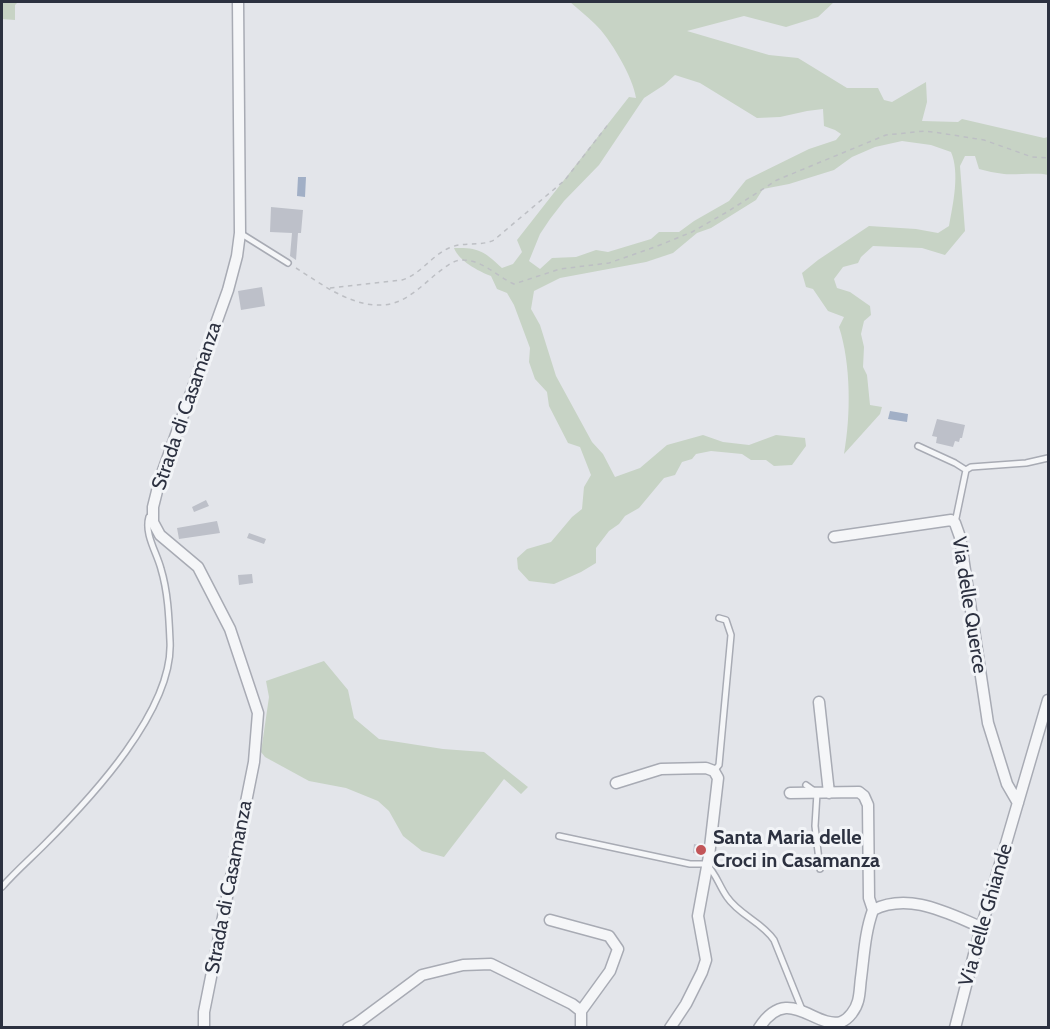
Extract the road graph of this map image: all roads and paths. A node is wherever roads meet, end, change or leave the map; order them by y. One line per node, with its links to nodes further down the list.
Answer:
1 (238, 2): 4 (street, Strada di Casamanza)
2 (610, 122): 6 (path)
3 (1048, 158): 6 (path)
4 (240, 233): 5 (lane); 10 (street, Strada di Casamanza)
5 (288, 262): 6 (path)
6 (329, 288)
7 (918, 446): 9 (lane)
8 (1048, 458): 9 (lane)
9 (966, 470): 11 (lane)
10 (153, 507): 26 (lane); 32 (street, Strada di Casamanza)
11 (955, 523): 12 (street, Via delle Querce); 22 (street, Via delle Querce)
12 (834, 537)
13 (719, 618): 16 (lane)
14 (1048, 700): 22 (street, Via delle Ghiande)
15 (819, 702): 20 (street)
16 (714, 771): 17 (street); 24 (street)
17 (616, 783)
18 (806, 785): 19 (lane)
19 (817, 793): 20 (street); 21 (street); 25 (lane)
20 (829, 793): 27 (street)
21 (790, 794)
22 (1018, 803): 29 (street, Via delle Ghiande)
23 (559, 836): 24 (lane)
24 (706, 864): 31 (lane); 35 (street)
25 (820, 869)
26 (2, 886)
27 (873, 910): 29 (street); 31 (street)
28 (550, 920): 30 (street)
29 (981, 927): 37 (street, Via delle Ghiande)
30 (581, 1011): 33 (street); 34 (street)
31 (803, 1014): 36 (street)
32 (204, 1028)
33 (348, 1028)
34 (581, 1028)
35 (670, 1028)
36 (759, 1028)
37 (955, 1028)

